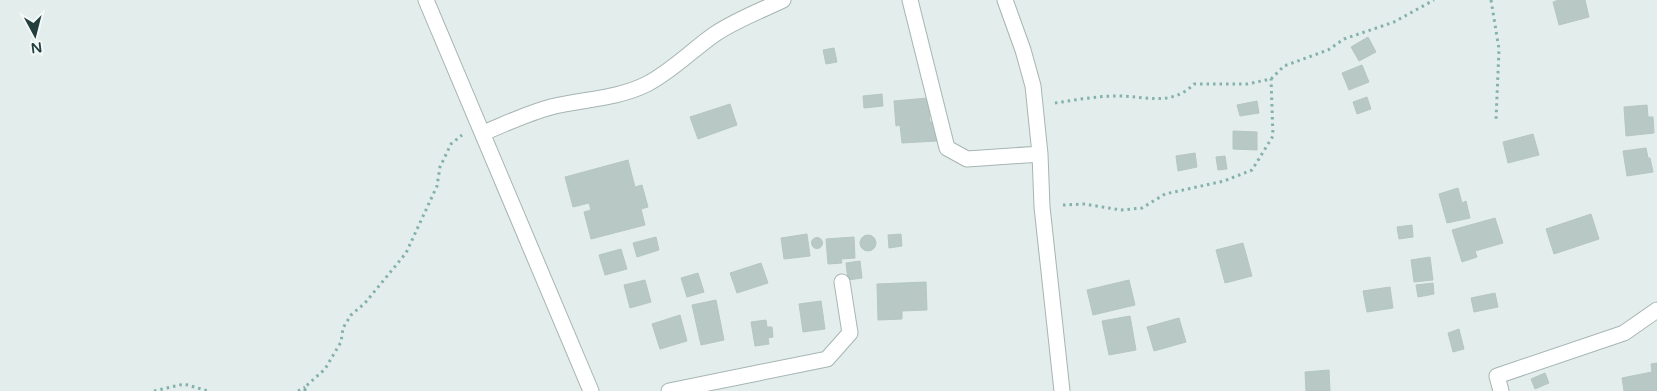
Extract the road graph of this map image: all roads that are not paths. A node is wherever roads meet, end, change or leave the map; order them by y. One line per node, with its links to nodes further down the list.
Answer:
1 (426, 0): 5 (street)
2 (783, 0): 5 (street)
3 (910, 0): 6 (street)
4 (1005, 0): 6 (street)
5 (480, 128): 9 (street)
6 (1040, 154): 11 (street)
7 (842, 282): 10 (street)
8 (1657, 310): 12 (street)
9 (591, 391)
10 (669, 391)
11 (1062, 391)
12 (1501, 391)

